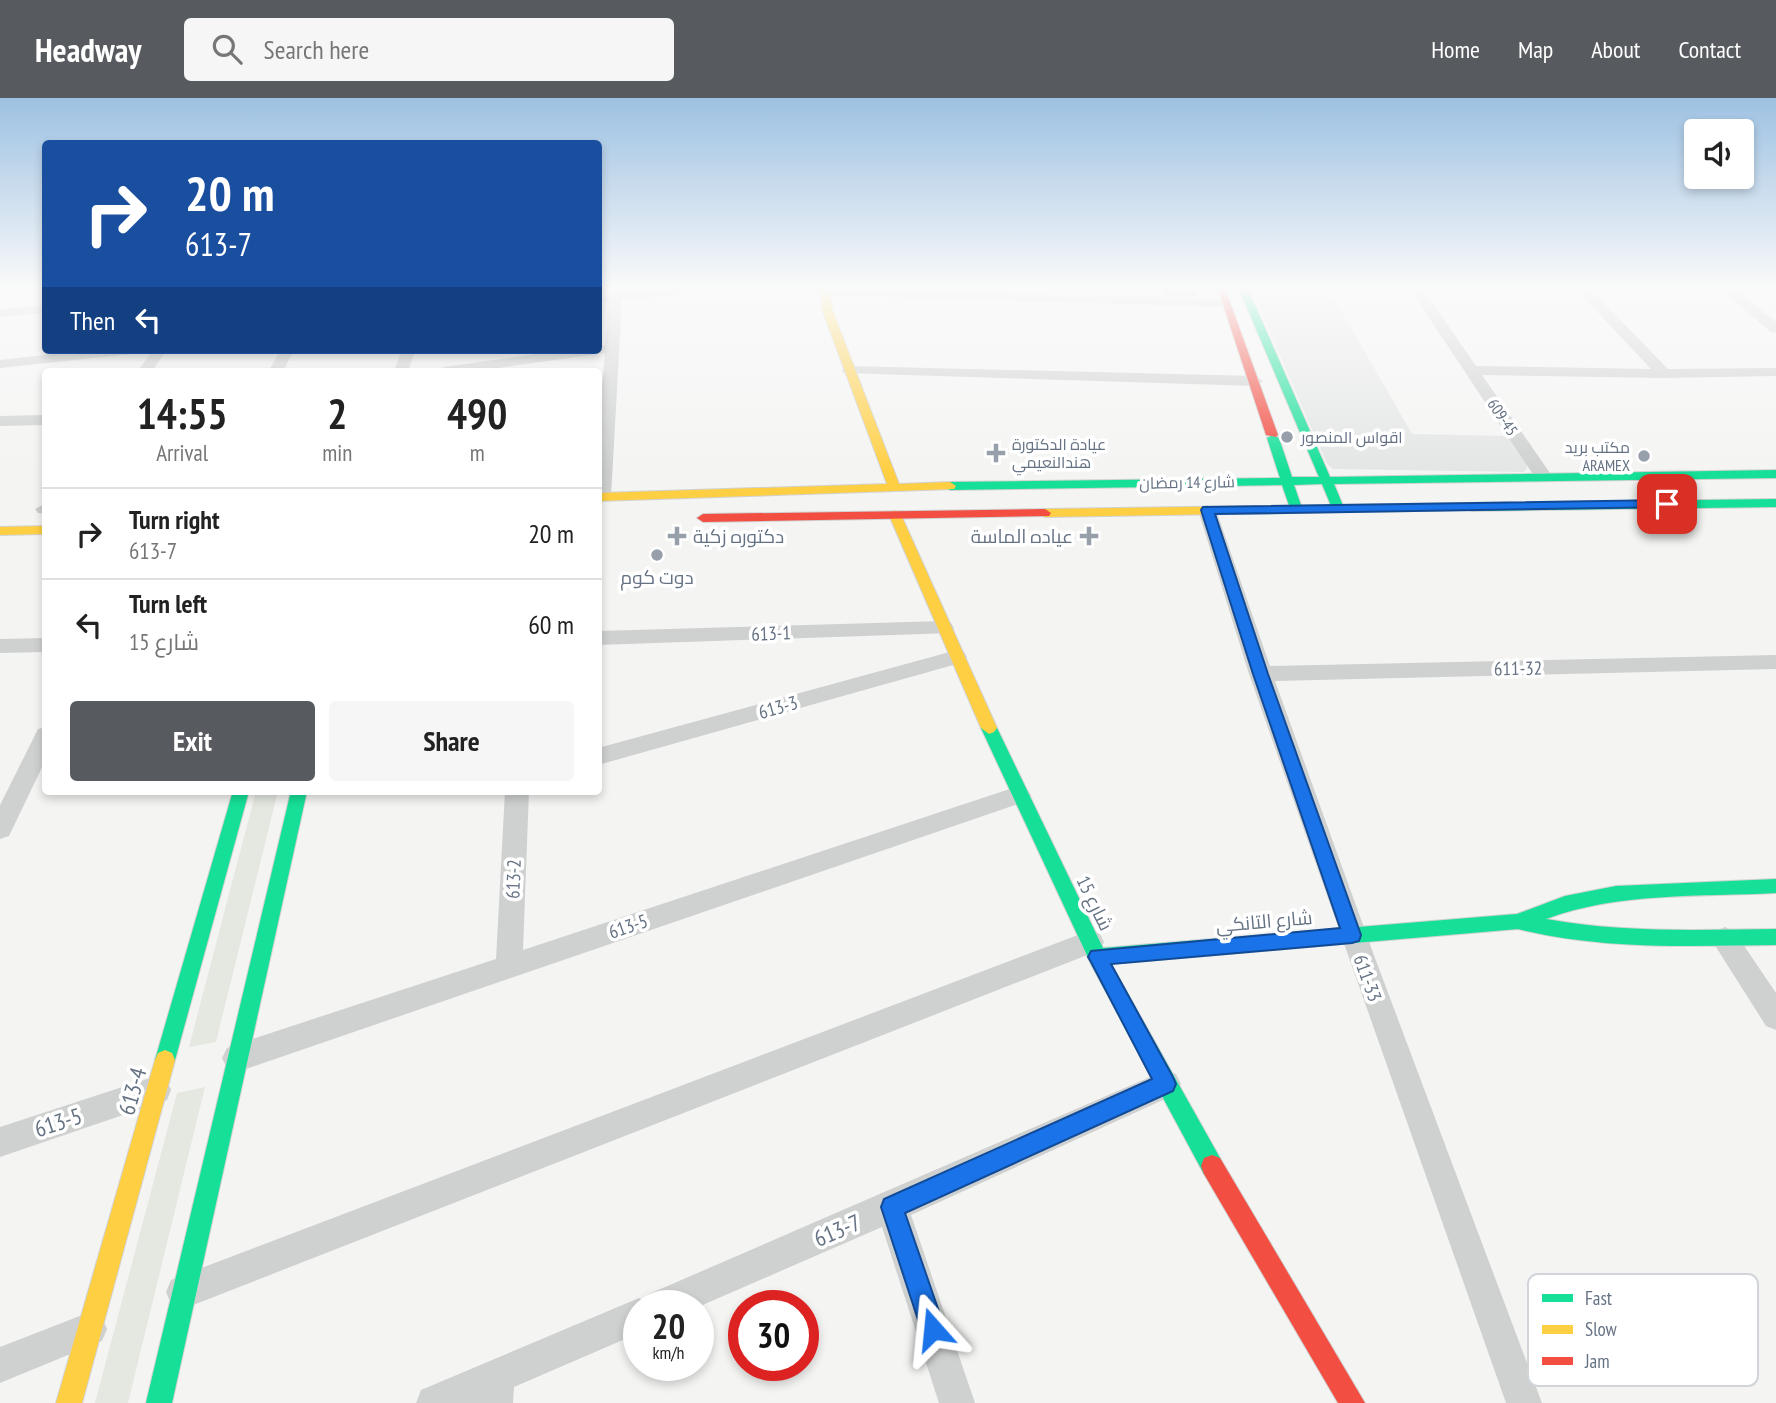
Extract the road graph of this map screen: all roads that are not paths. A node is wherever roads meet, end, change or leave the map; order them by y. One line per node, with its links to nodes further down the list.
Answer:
1 (612, 350): 16 (street)
2 (844, 350): 11 (main road)
3 (1243, 350): 15 (main road)
4 (1270, 350): 22 (main road)
5 (1458, 350): 12 (street, 609-45)
6 (1641, 350): 14 (street)
7 (94, 354): 9 (street)
8 (568, 354): 10 (street)
9 (0, 364)
10 (466, 368)
11 (853, 370): 15 (street); 24 (main road)
12 (1472, 370): 14 (street); 21 (street, 609-45)
13 (1776, 372): 14 (street)
14 (1664, 374)
15 (1255, 382): 23 (main road)
16 (603, 410): 19 (street)
17 (42, 420): 18 (street)
18 (0, 421)
19 (602, 439)
20 (1776, 474): 21 (main road, شارع 14 رمضان)
21 (1543, 476): 22 (main road, شارع 14 رمضان)
22 (1326, 480): 23 (main road, شارع 14 رمضان); 28 (main road)
23 (1286, 481): 24 (main road, شارع 14 رمضان); 27 (main road)
24 (897, 487): 25 (main road, شارع 14 رمضان)
25 (602, 497)
26 (1776, 503): 28 (main road, شارع 14 رمضان)
27 (1296, 508): 28 (main road, شارع 14 رمضان); 31 (main road, شارع 14 رمضان)
28 (1338, 508)
29 (42, 509): 30 (main road)
30 (22, 510)
31 (1208, 510): 32 (main road, شارع 14 رمضان); 42 (street, 611-33)
32 (895, 515): 33 (main road, شارع 14 رمضان); 36 (main road, شارع 15)
33 (693, 519)
34 (42, 530): 35 (main road)
35 (0, 531)
36 (944, 628): 37 (street, 613-1); 40 (main road, شارع 15)
37 (602, 638)
38 (42, 645): 39 (street)
39 (0, 646)
40 (957, 657): 44 (street, 613-3); 50 (main road, شارع 15)
41 (1776, 662): 42 (street, 611-32)
42 (1261, 674): 54 (street, 611-33)
43 (42, 742): 46 (street)
44 (602, 756)
45 (42, 784): 46 (street)
46 (21, 787): 51 (street)
47 (240, 795): 62 (main road, 613-4)
48 (298, 795): 60 (main road)
49 (517, 795): 58 (street, 613-2)
50 (1019, 795): 57 (main road, شارع 15); 58 (street, 613-5)
51 (0, 830)
52 (1776, 886): 53 (main road, شارع التانكي)
53 (1517, 922): 54 (main road, شارع التانكي); 56 (main road, شارع التانكي)
54 (1352, 935): 57 (main road, شارع التانكي); 76 (street, 611-33)
55 (1776, 937): 56 (main road, شارع التانكي)
56 (1725, 939): 59 (street)
57 (1094, 949): 61 (main road, شارع 15); 66 (street)
58 (509, 966): 60 (street, 613-5)
59 (1776, 1017)
60 (237, 1058): 66 (main road)
61 (1166, 1084): 64 (street, 613-7); 75 (main road, شارع 15)
62 (156, 1090): 63 (street, 613-5); 68 (main road, 613-4)
63 (0, 1142)
64 (892, 1207): 65 (street, 613-7); 74 (street)
65 (698, 1290)
66 (183, 1292): 72 (main road)
67 (623, 1323): 70 (street)
68 (90, 1329): 69 (street); 71 (main road, 613-4)
69 (0, 1365)
70 (495, 1390): 73 (street)
71 (69, 1403)
72 (159, 1403)
73 (434, 1403)
74 (957, 1403)
75 (1353, 1403)
76 (1524, 1403)

